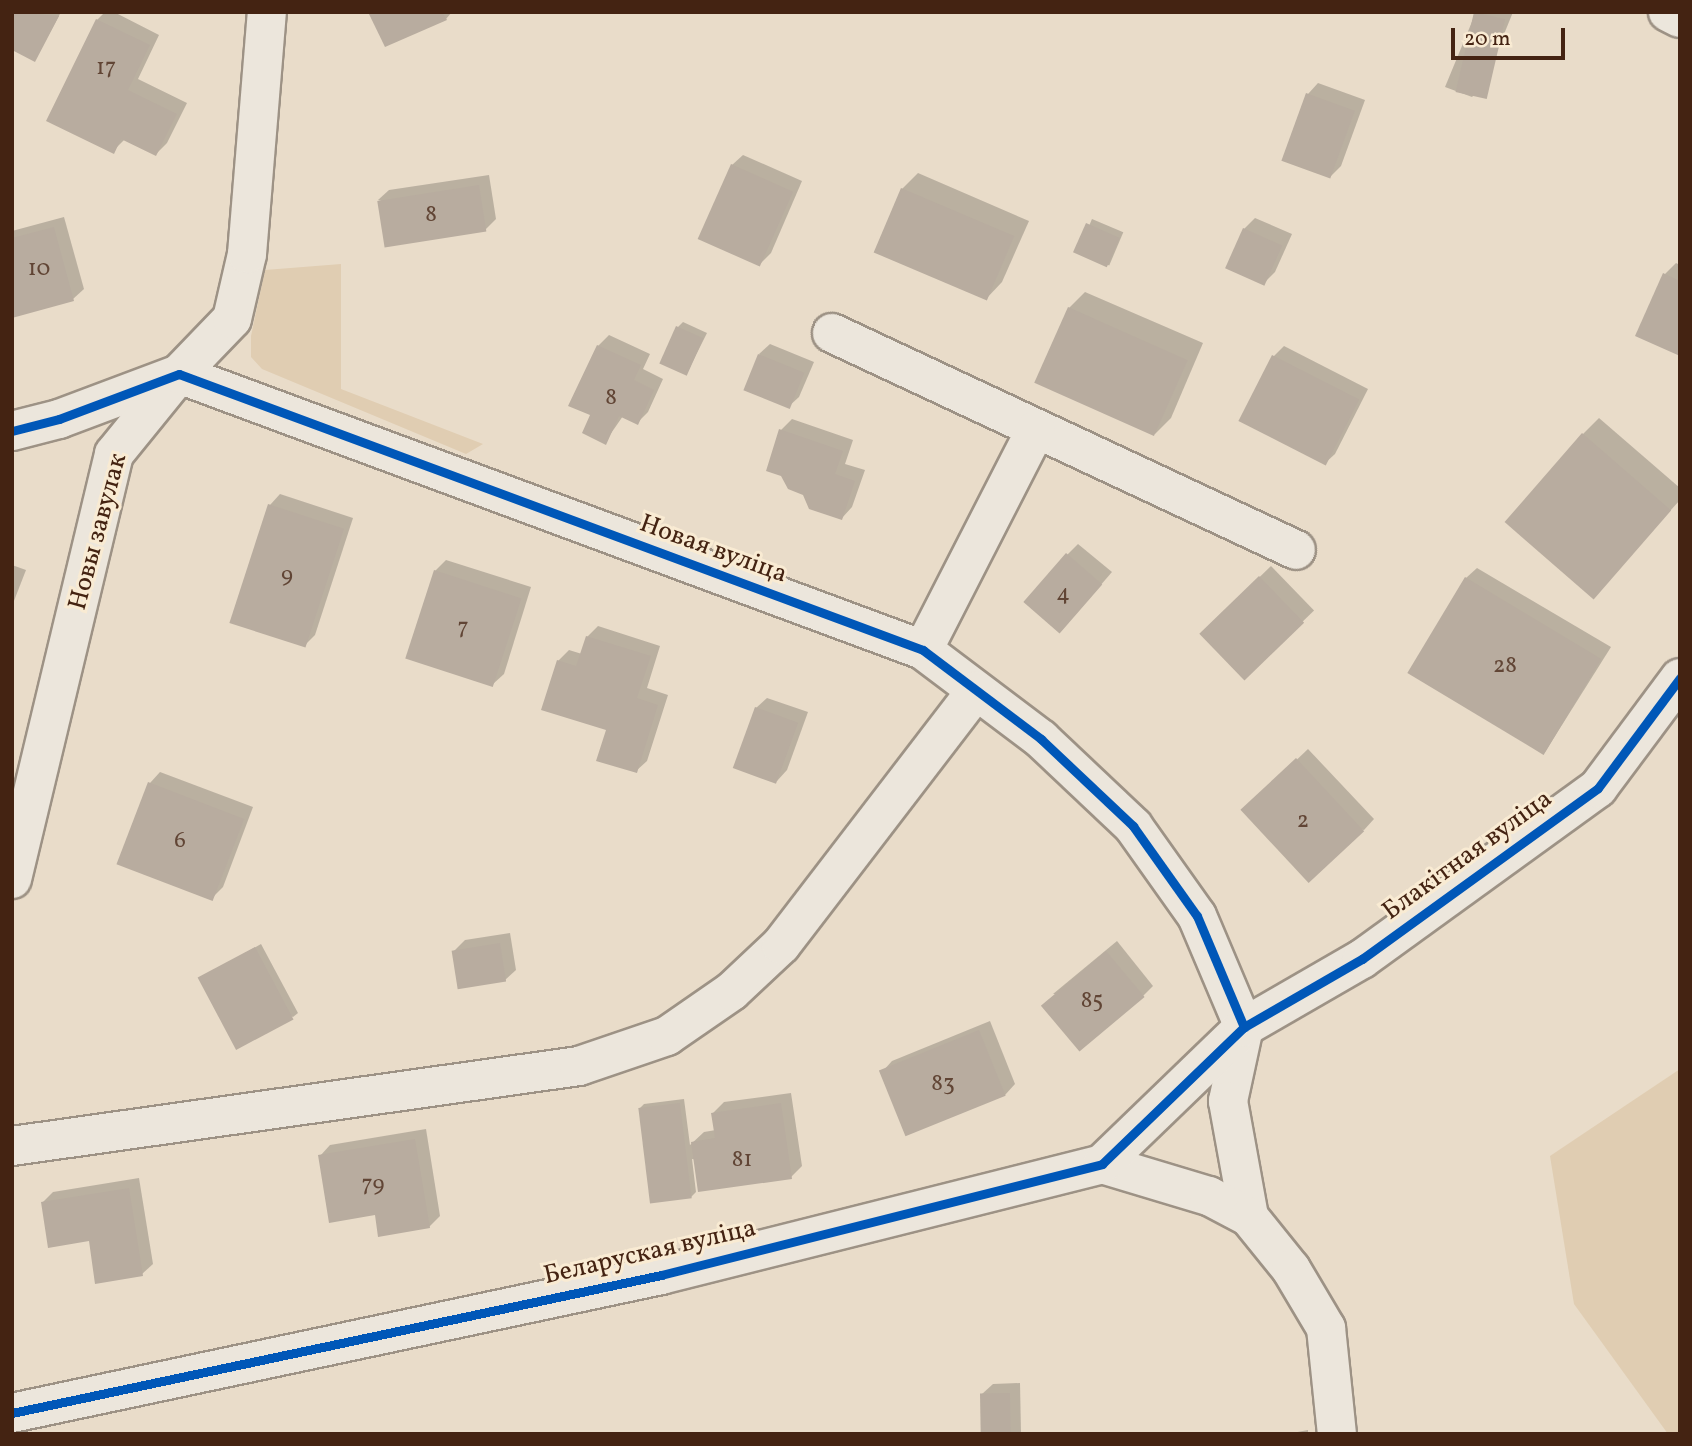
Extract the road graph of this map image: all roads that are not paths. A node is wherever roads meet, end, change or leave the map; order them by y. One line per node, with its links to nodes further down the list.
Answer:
1 (267, 12): 5 (street, Новы завулак)
2 (1668, 12): 3 (street)
3 (1680, 18)
4 (832, 333): 6 (street)
5 (179, 374): 7 (street); 9 (street, Новая вуліца); 12 (street, Новы завулак)
6 (1036, 429): 8 (street); 9 (street)
7 (12, 431)
8 (1296, 550)
9 (923, 650): 11 (street, Новая вуліца)
10 (1680, 678): 13 (street, Блакітная вуліца)
11 (976, 691): 13 (street, Новая вуліца); 14 (street)
12 (12, 879)
13 (1244, 1027): 15 (street, Беларуская вуліца); 16 (street)
14 (12, 1146)
15 (1102, 1164): 16 (street); 17 (street, Беларуская вуліца)
16 (1249, 1217): 18 (street)
17 (12, 1413)
18 (1337, 1434)

